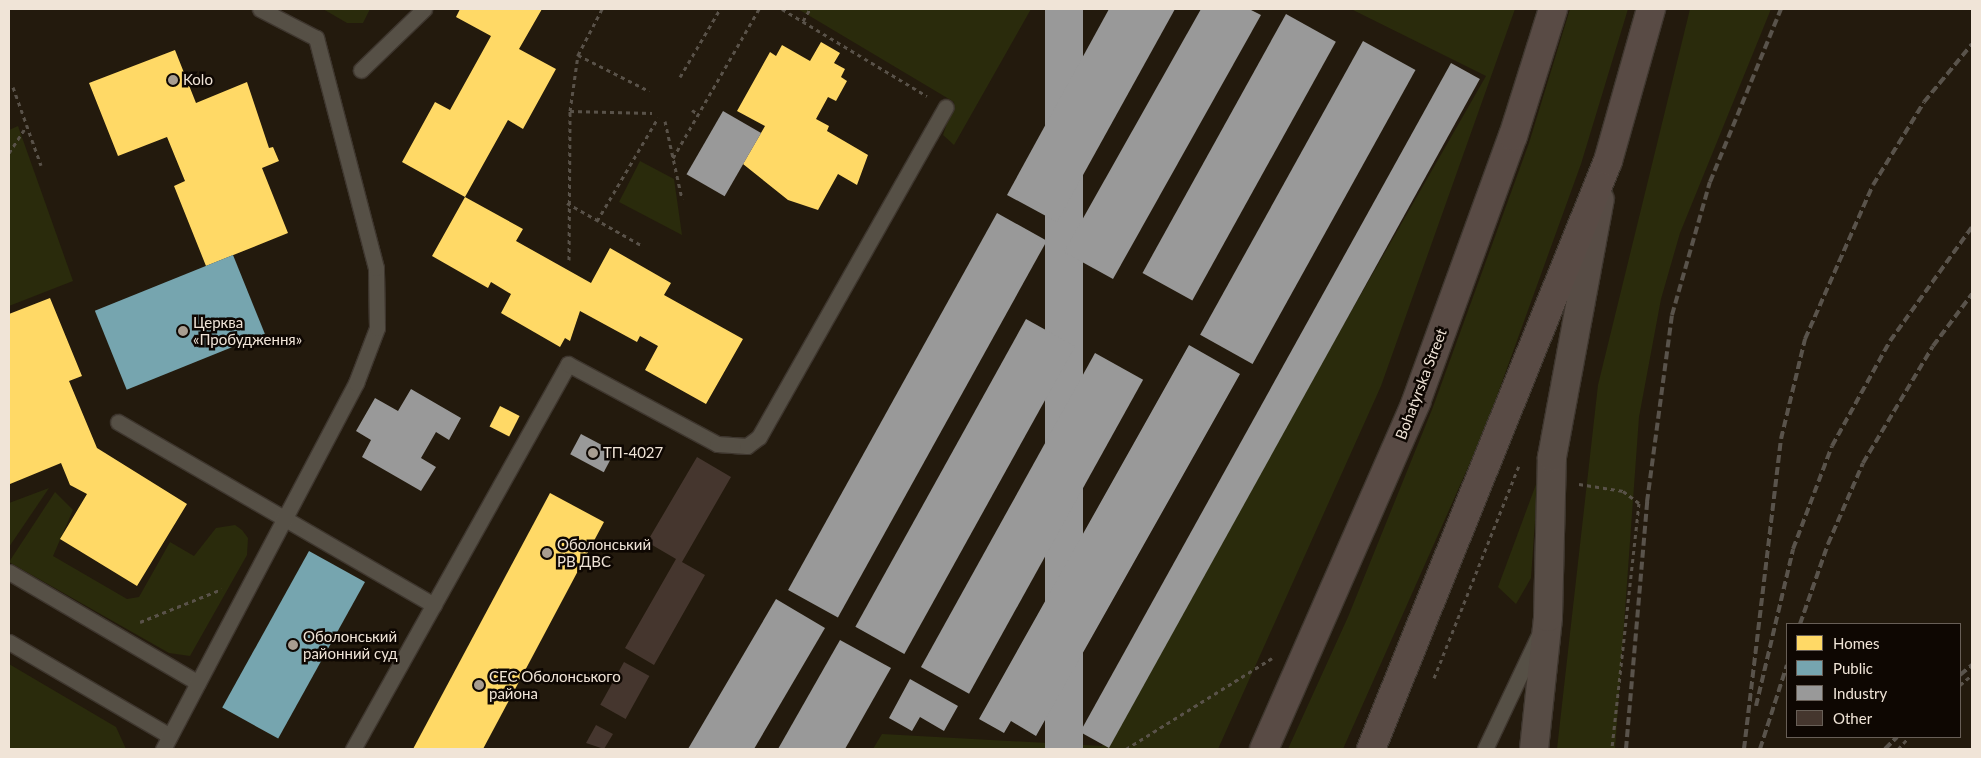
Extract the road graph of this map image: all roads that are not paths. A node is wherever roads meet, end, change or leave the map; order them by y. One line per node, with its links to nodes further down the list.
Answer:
1 (260, 9): 9 (lane)
2 (424, 9): 5 (lane)
3 (1553, 9): 18 (main road, Bohatyrska Street)
4 (1651, 9): 7 (main road)
5 (361, 70)
6 (946, 107): 11 (lane)
7 (1608, 161): 12 (main road); 19 (main road)
8 (118, 422): 9 (lane)
9 (284, 519): 11 (lane); 14 (lane)
10 (9, 572): 14 (lane)
11 (434, 605): 17 (lane)
12 (1548, 617): 20 (lane); 21 (main road)
13 (9, 642): 15 (lane)
14 (198, 682): 15 (lane)
15 (170, 736): 16 (lane)
16 (163, 749)
17 (353, 749)
18 (1264, 749)
19 (1371, 749)
20 (1485, 749)
21 (1534, 749)

